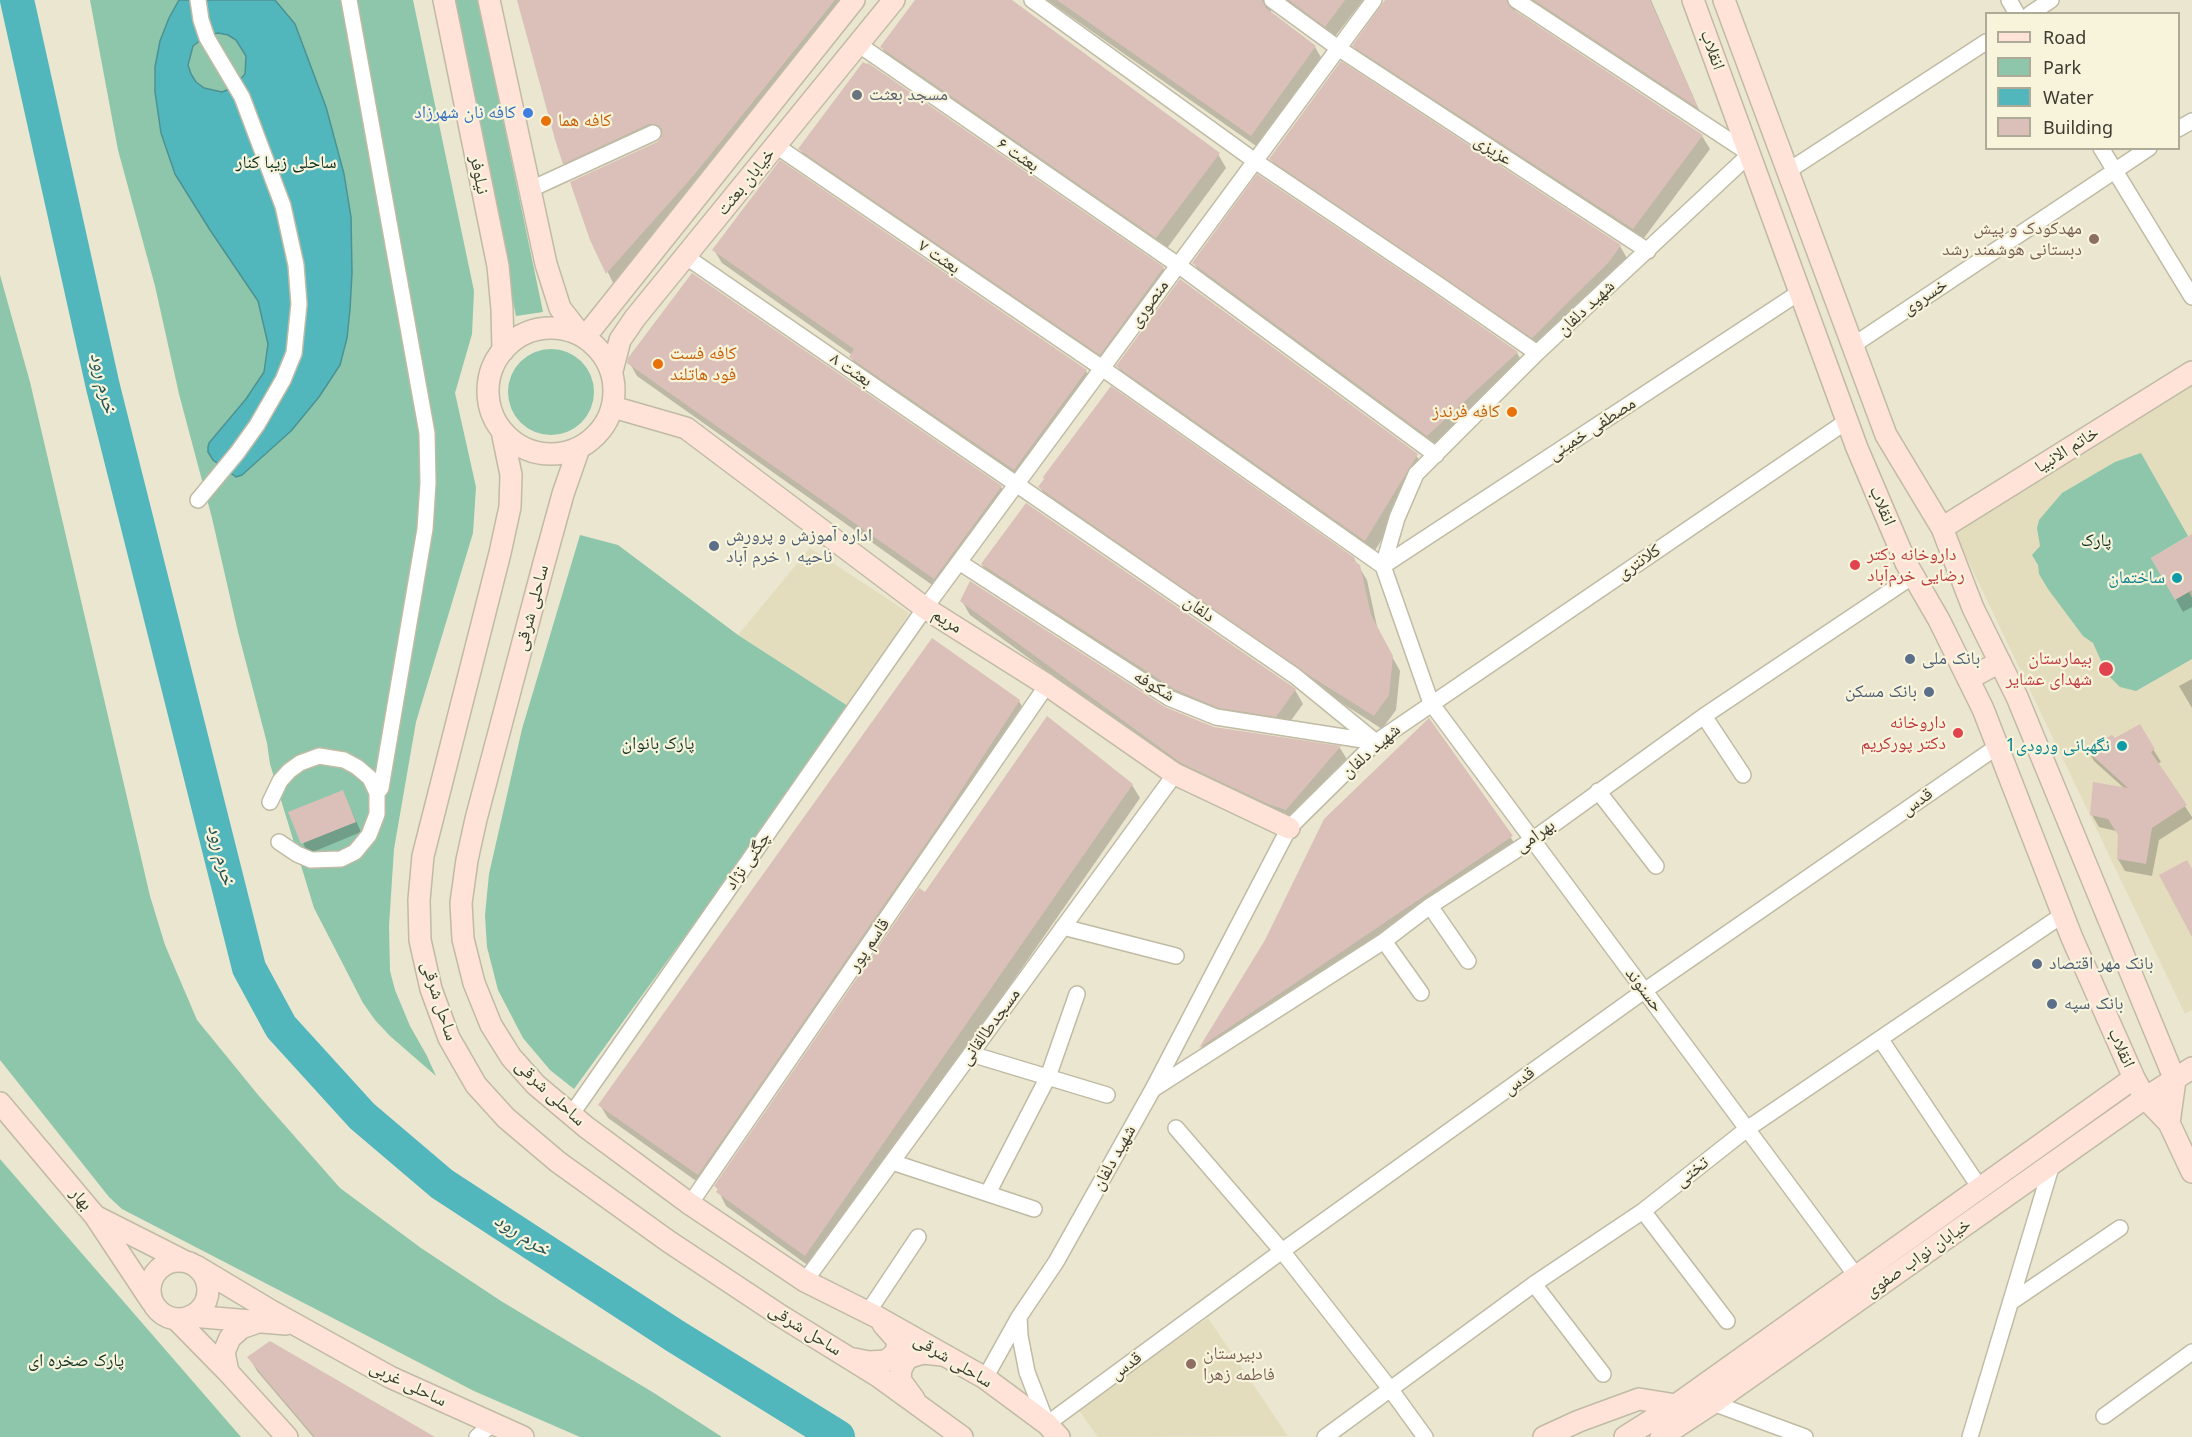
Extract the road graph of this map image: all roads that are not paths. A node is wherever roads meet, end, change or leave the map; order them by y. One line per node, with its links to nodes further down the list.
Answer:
1 (198, 0): 45 (street)
2 (349, 0): 61 (street)
3 (444, 0): 34 (main road, نیلوفر)
4 (489, 0): 26 (main road)
5 (854, 0): 32 (main road, خیابان بعثت)
6 (894, 0): 16 (main road, خیابان بعثت)
7 (1032, 0): 23 (street)
8 (1272, 0): 17 (street, عزیزی)
9 (1374, 0): 17 (street, منصوری)
10 (1516, 0): 22 (street)
11 (1693, 0): 22 (main road, انقلاب)
12 (1724, 0): 24 (main road, انقلاب)
13 (2051, 0): 14 (street)
14 (2033, 12)
15 (1985, 43): 24 (street)
16 (858, 44): 19 (main road, خیابان بعثت); 29 (street, بعثت ۶)
17 (1338, 48): 23 (street, منصوری); 27 (street, عزیزی)
18 (652, 133): 26 (street)
19 (776, 145): 28 (main road, خیابان بعثت); 36 (street, بعثت ۷)
20 (2101, 150): 25 (street)
21 (2146, 150): 25 (street, خسروی)
22 (1750, 154): 27 (street, شهید دلفان); 30 (main road, انقلاب)
23 (1255, 161): 29 (street, منصوری); 35 (street)
24 (1788, 171): 33 (main road, انقلاب)
25 (2114, 171): 31 (street); 33 (street, خسروی)
26 (529, 190): 32 (main road)
27 (1648, 251): 35 (street, شهید دلفان)
28 (685, 256): 37 (main road, خیابان بعثت); 44 (street, بعثت ۸)
29 (1178, 265): 36 (street, منصوری); 43 (street, بعثت ۶)
30 (1800, 292): 40 (main road, انقلاب); 48 (street, مصطفی خمینی)
31 (2192, 297)
32 (583, 336): 34 (main road); 37 (main road)
33 (1852, 346): 46 (main road, انقلاب)
34 (503, 351): 41 (main road)
35 (1537, 354): 43 (street, شهید دلفان)
36 (1102, 368): 44 (street, منصوری); 48 (street)
37 (612, 371): 39 (main road)
38 (2192, 372): 46 (main road, خاتم الانبیا)
39 (613, 406): 42 (main road); 50 (main road, مریم)
40 (1847, 421): 49 (main road, انقلاب); 54 (street, کلانتری)
41 (502, 431): 42 (main road); 115 (main road, ساحل شرقی)
42 (579, 448): 85 (main road, ساحلی شرقی)
43 (1436, 455): 48 (street, شهید دلفان)
44 (1017, 484): 47 (street, منصوری); 56 (street, دلفان)
45 (198, 500)
46 (1942, 528): 51 (main road, انقلاب)
47 (959, 562): 50 (street, منصوری); 56 (street, شکوفه)
48 (1383, 566): 54 (street)
49 (1913, 576): 52 (main road, انقلاب); 55 (street, بهرامی)
50 (925, 608): 53 (main road, مریم); 85 (street, چگنی نژاد)
51 (2000, 662): 52 (main road); 78 (main road, انقلاب)
52 (1968, 679): 57 (main road, انقلاب)
53 (1047, 685): 58 (main road, مریم); 94 (street, قاسم پور)
54 (1431, 703): 56 (street, شهید دلفان); 64 (street, حسنوند)
55 (1704, 716): 59 (street); 60 (street, بهرامی)
56 (1376, 742): 63 (street, شهید دلفان)
57 (1998, 746): 68 (main road, انقلاب); 73 (street, قدس)
58 (1175, 774): 63 (main road, مریم); 69 (street, مسجدطالقانی)
59 (1743, 775)
60 (1598, 790): 64 (street, بهرامی); 66 (street)
61 (377, 793): 62 (street); 65 (street)
62 (270, 802)
63 (1288, 828): 81 (street, شهید دلفان)
64 (1532, 840): 67 (street, بهرامی); 73 (street, حسنوند)
65 (279, 842)
66 (1656, 866)
67 (1430, 906): 70 (street, بهرامی); 72 (street)
68 (2064, 914): 76 (street, تختی); 80 (main road, انقلاب)
69 (1063, 927): 71 (street); 77 (street, مسجدطالقانی)
70 (1384, 941): 74 (street); 81 (street, بهرامی)
71 (1176, 956)
72 (1468, 961)
73 (1644, 991): 88 (street, حسنوند); 100 (street, قدس)
74 (1421, 993)
75 (1077, 994): 79 (street)
76 (1881, 1040): 88 (street, تختی); 92 (street)
77 (970, 1054): 79 (street); 89 (street, مسجدطالقانی)
78 (2183, 1074): 83 (main road, خیابان نواب صفوی); 86 (main road)
79 (1048, 1077): 82 (street); 93 (street)
80 (2134, 1078): 83 (main road, انقلاب); 92 (main road, خیابان نواب صفوی)
81 (1153, 1089): 108 (street, شهید دلفان)
82 (1107, 1095)
83 (2145, 1098): 86 (main road, انقلاب); 90 (main road, خیابان نواب صفوی)
84 (0, 1103): 97 (main road, بهار)
85 (572, 1114): 94 (main road, ساحلی شرقی)
86 (2169, 1123): 91 (main road, انقلاب)
87 (1176, 1128): 100 (street)
88 (1747, 1129): 96 (street, تختی); 102 (street, حسنوند)
89 (892, 1162): 93 (street); 103 (street, مسجدطالقانی)
90 (2052, 1164): 106 (street); 120 (main road, خیابان نواب صفوی)
91 (2192, 1172)
92 (1980, 1188): 102 (main road, خیابان نواب صفوی)
93 (988, 1193): 95 (street)
94 (690, 1204): 103 (main road, ساحلی شرقی)
95 (1034, 1209)
96 (1643, 1211): 104 (street, تختی); 111 (street)
97 (95, 1216): 101 (main road, ساحلی غربی); 105 (main road, بهار)
98 (2120, 1227): 106 (street)
99 (918, 1237): 107 (street)
100 (1282, 1251): 119 (street); 125 (street, قدس)
101 (189, 1263): 105 (main road); 109 (main road); 112 (main road, ساحلی غربی)
102 (1857, 1277): 121 (main road, خیابان نواب صفوی)
103 (805, 1281): 107 (main road, ساحلی شرقی)
104 (1534, 1284): 117 (street); 119 (street, تختی)
105 (152, 1302): 109 (main road)
106 (2011, 1302): 135 (street)
107 (872, 1315): 114 (main road, ساحلی شرقی); 115 (main road)
108 (1019, 1317): 118 (street, شهید دلفان); 125 (street)
109 (183, 1318): 110 (main road); 116 (main road)
110 (262, 1321): 112 (main road); 116 (main road)
111 (1727, 1321)
112 (295, 1325): 124 (main road, ساحلی غربی)
113 (2192, 1352): 123 (street)
114 (946, 1355): 118 (main road, ساحلی شرقی); 122 (main road)
115 (848, 1357): 122 (main road, ساحل شرقی)
116 (228, 1372): 126 (main road)
117 (1603, 1374)
118 (985, 1378): 125 (main road, ساحلی شرقی)
119 (1391, 1390): 129 (street, تختی); 130 (street)
120 (1713, 1403): 133 (main road, خیابان نواب صفوی); 134 (street)
121 (1676, 1404): 131 (main road); 132 (main road, خیابان نواب صفوی)
122 (922, 1407): 128 (main road, ساحل شرقی)
123 (2104, 1416)
124 (485, 1431): 127 (main road, ساحلی غربی)
125 (1053, 1431)
126 (287, 1437)
127 (524, 1437)
128 (962, 1437)
129 (1325, 1437)
130 (1425, 1437)
131 (1544, 1437)
132 (1625, 1437)
133 (1661, 1437)
134 (1805, 1437)
135 (1970, 1437)

